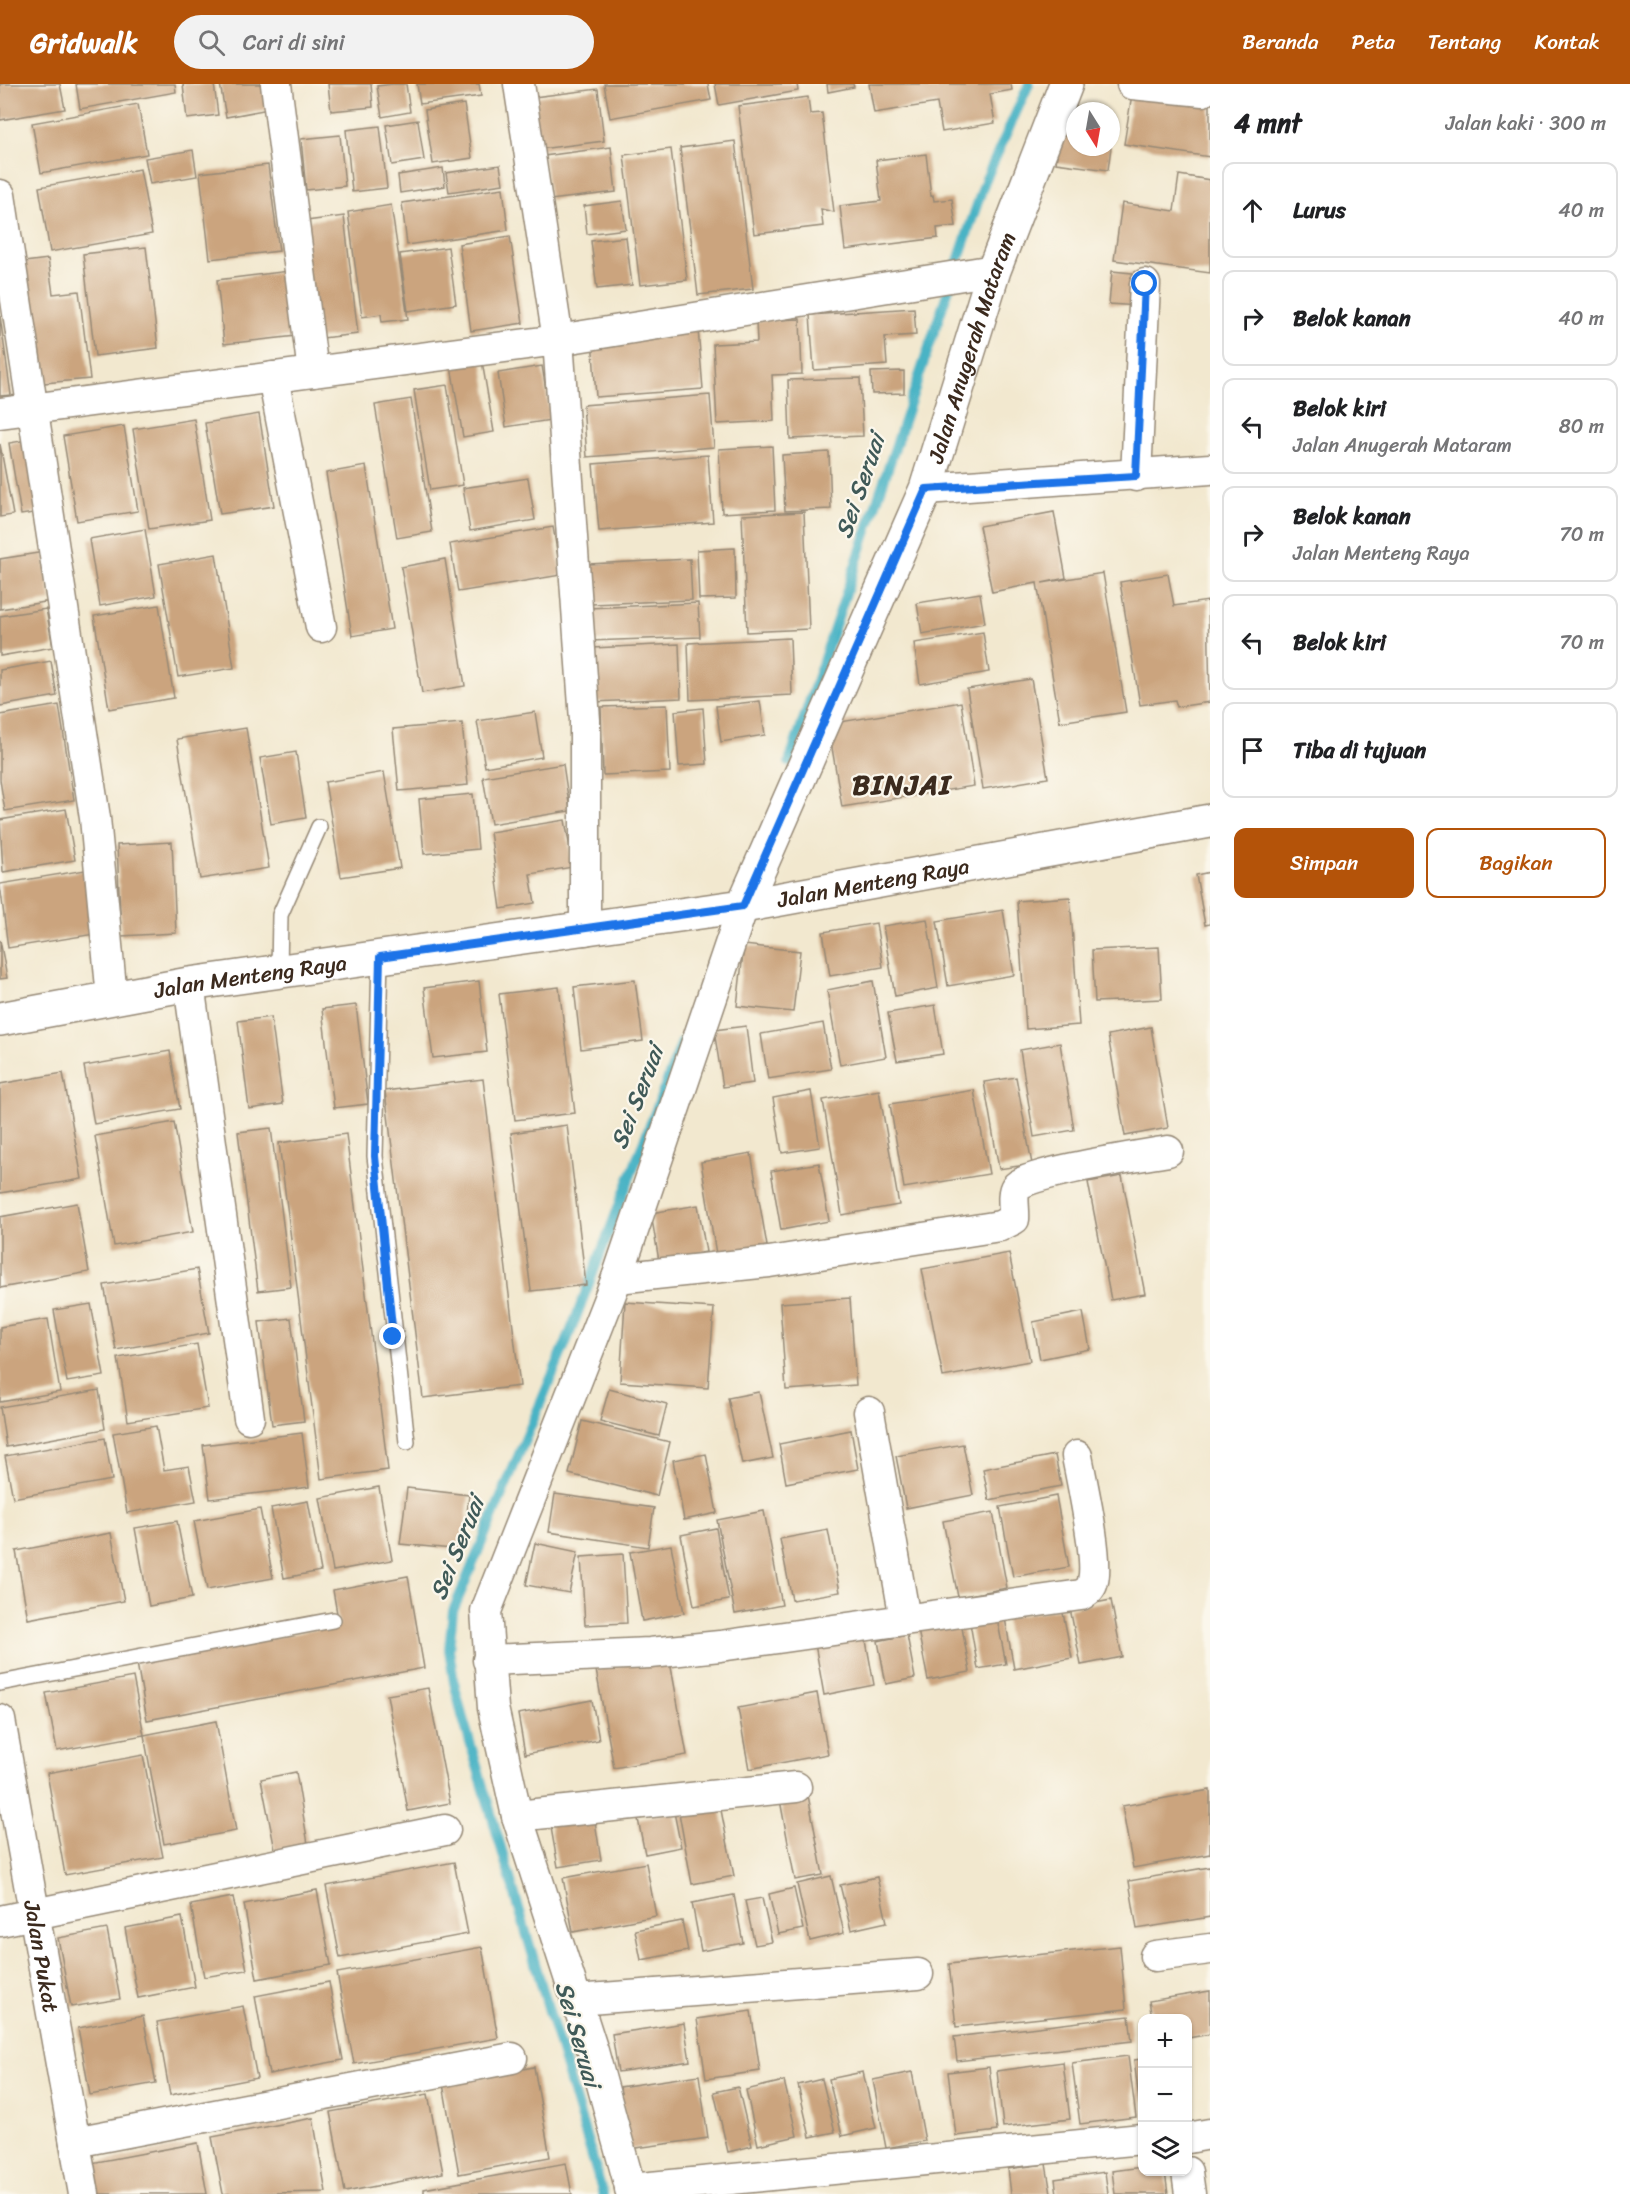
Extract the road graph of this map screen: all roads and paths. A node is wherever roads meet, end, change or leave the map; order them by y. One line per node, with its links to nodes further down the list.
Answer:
1 (276, 84): 10 (street)
2 (519, 84): 9 (street)
3 (1071, 84): 7 (street, Jalan Anugerah Mataram)
4 (1132, 84): 5 (street)
5 (1203, 91)
6 (0, 195): 12 (street)
7 (980, 273): 9 (street); 16 (street, Jalan Anugerah Mataram)
8 (1145, 284): 15 (street)
9 (558, 340): 10 (street); 21 (street)
10 (313, 372): 11 (street)
11 (273, 377): 12 (street); 17 (street)
12 (33, 408): 13 (street); 25 (street)
13 (0, 413)
14 (1210, 469): 15 (street)
15 (1136, 476): 16 (street)
16 (926, 489): 20 (street, Jalan Anugerah Mataram)
17 (321, 627)
18 (1210, 821): 20 (street, Jalan Menteng Raya)
19 (319, 827): 23 (lane)
20 (743, 906): 21 (street, Jalan Menteng Raya); 28 (street)
21 (585, 930): 22 (street, Jalan Menteng Raya)
22 (380, 957): 23 (street, Jalan Menteng Raya); 31 (lane)
23 (279, 972): 24 (street, Jalan Menteng Raya)
24 (189, 984): 25 (street, Jalan Menteng Raya); 30 (street)
25 (111, 998): 26 (street, Jalan Menteng Raya)
26 (0, 1019)
27 (1168, 1151): 28 (street)
28 (617, 1278): 35 (street)
29 (869, 1412): 33 (street)
30 (249, 1418)
31 (407, 1442)
32 (1077, 1456): 33 (street)
33 (905, 1619): 35 (street)
34 (333, 1620): 36 (lane)
35 (488, 1660): 39 (street)
36 (0, 1683)
37 (0, 1720): 41 (street, Jalan Pukat)
38 (796, 1787): 39 (street)
39 (517, 1816): 46 (street)
40 (445, 1830): 41 (street)
41 (34, 1916): 42 (street); 51 (street, Jalan Pukat)
42 (0, 1921)
43 (1210, 1949): 44 (street)
44 (1155, 1956)
45 (918, 1974): 46 (street)
46 (576, 2000): 53 (street)
47 (512, 2058): 51 (street)
48 (1210, 2134): 49 (street)
49 (1192, 2137)
50 (1138, 2140): 53 (street)
51 (75, 2142): 54 (street, Jalan Pukat)
52 (1188, 2176): 55 (street)
53 (631, 2192)
54 (84, 2194)
55 (1190, 2194)

